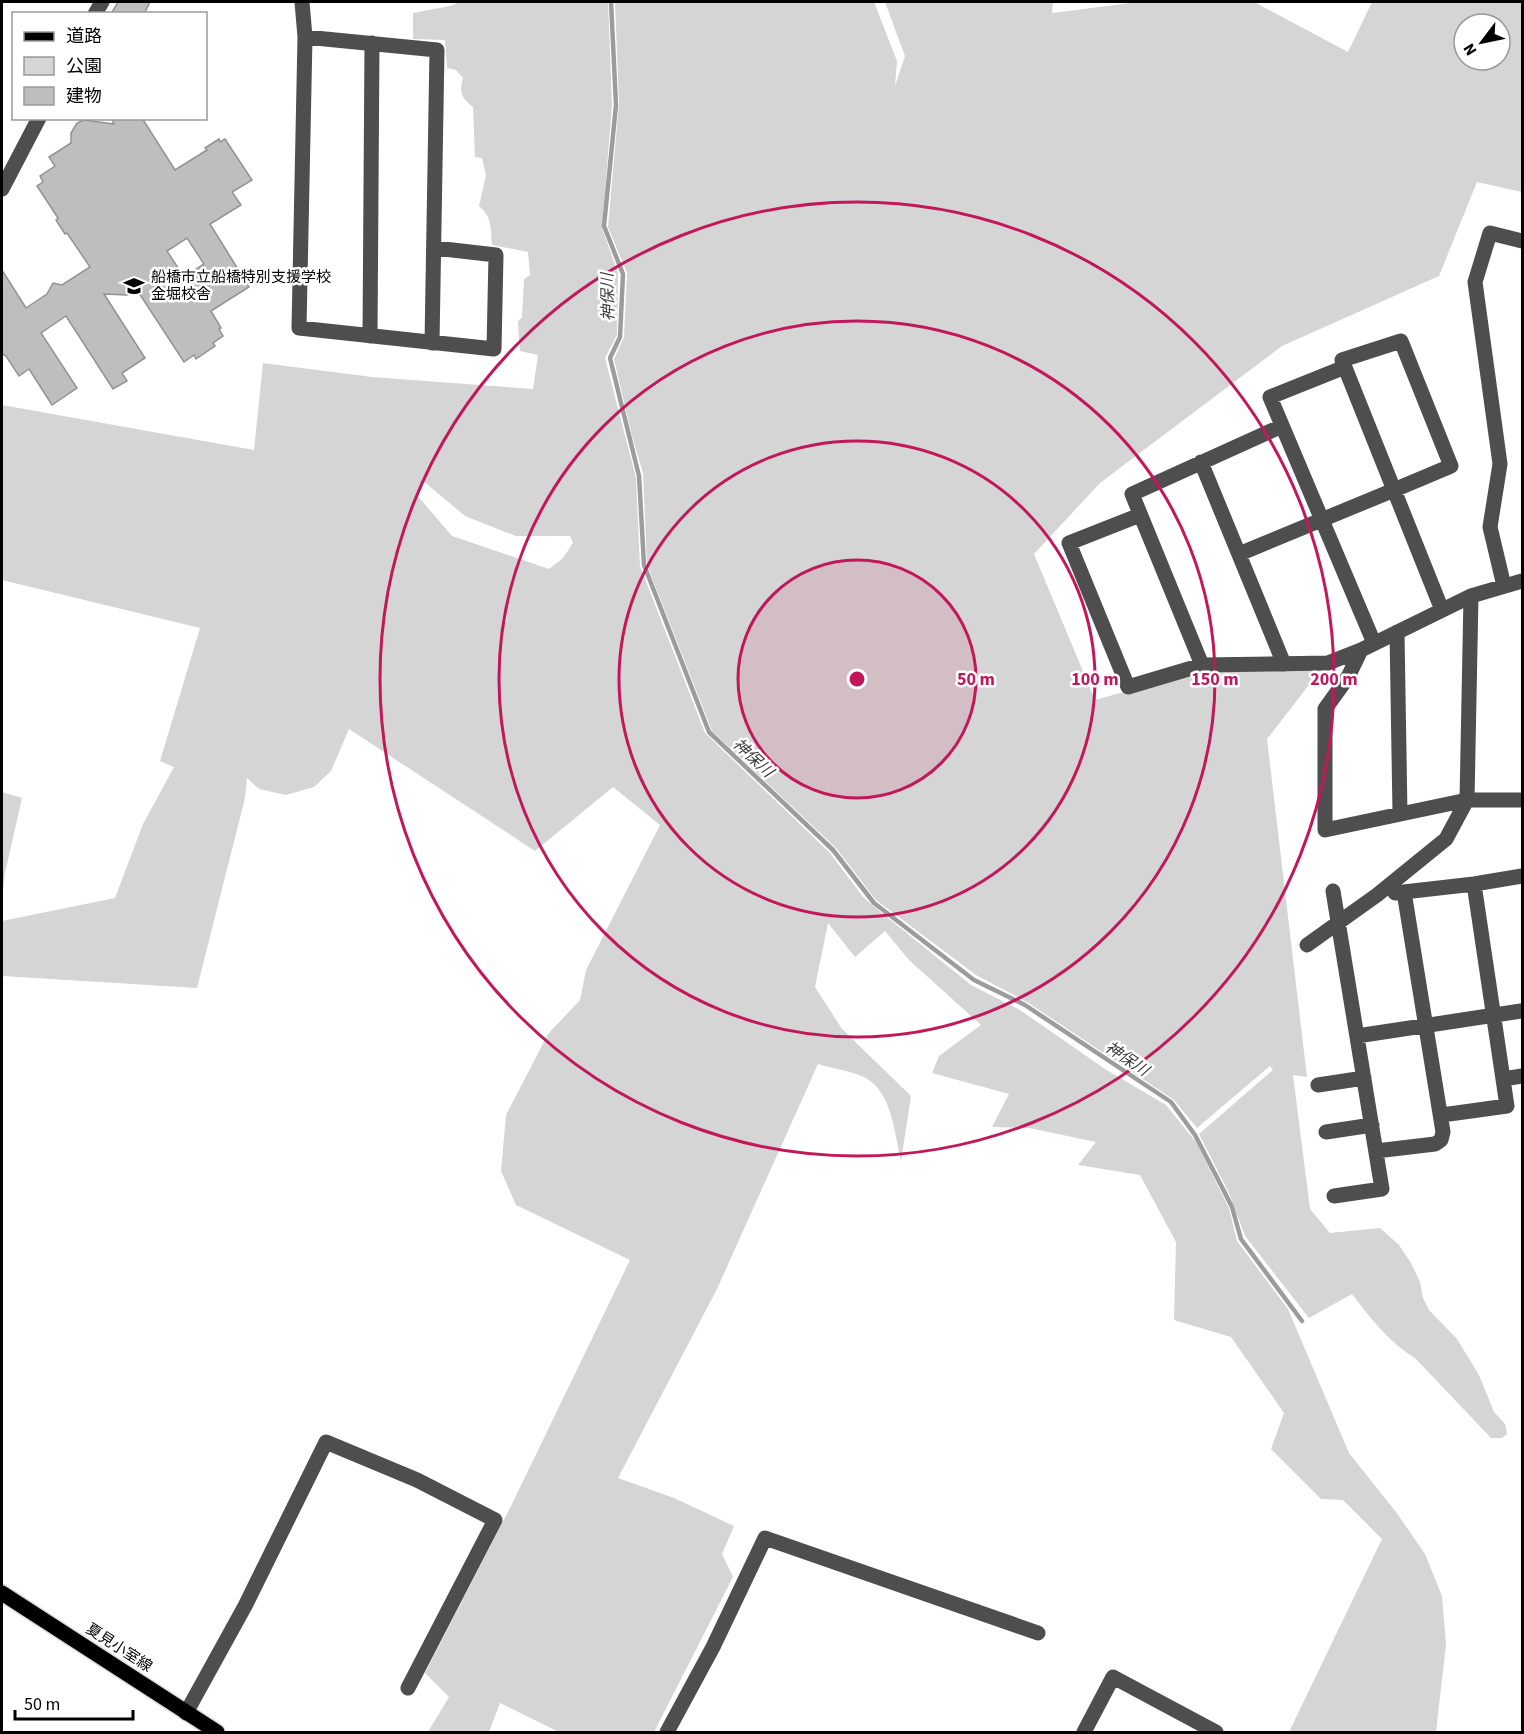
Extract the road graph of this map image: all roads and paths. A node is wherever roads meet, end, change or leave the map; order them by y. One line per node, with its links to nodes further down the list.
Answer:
1 (302, 2): 2 (street)
2 (304, 37): 3 (street); 8 (street)
3 (372, 43): 7 (street); 8 (street)
4 (38, 120): 5 (street)
5 (2, 189)
6 (1522, 241): 18 (street)
7 (435, 248): 9 (street); 9 (street)
8 (370, 336): 9 (street)
9 (432, 343)
10 (1345, 367): 11 (street); 13 (street); 13 (street)
11 (1282, 426): 12 (street); 15 (street)
12 (1201, 462): 14 (street); 16 (street)
13 (1394, 490): 15 (street); 20 (street)
14 (1140, 515): 24 (street); 24 (street)
15 (1322, 520): 16 (street); 22 (street)
16 (1239, 554): 23 (street)
17 (1522, 581): 18 (street)
18 (1504, 586): 19 (street)
19 (1471, 596): 20 (street); 25 (street)
20 (1442, 610): 21 (street)
21 (1397, 632): 22 (street); 27 (street)
22 (1367, 647): 23 (street); 27 (street)
23 (1284, 664): 24 (street)
24 (1202, 665)
25 (1467, 800): 26 (street); 27 (street); 32 (street)
26 (1522, 801)
27 (1400, 814)
28 (1522, 876): 29 (street)
29 (1474, 884): 31 (street); 36 (street)
30 (1333, 891): 33 (street)
31 (1404, 892): 32 (street); 37 (street)
32 (1377, 895): 33 (street)
33 (1339, 922): 34 (street); 38 (street)
34 (1306, 945)
35 (1521, 1011): 36 (street)
36 (1494, 1015): 37 (street); 41 (street)
37 (1426, 1025): 38 (street); 43 (street)
38 (1357, 1036): 40 (street)
39 (1522, 1076): 41 (street)
40 (1364, 1078): 42 (street); 44 (street)
41 (1503, 1078): 43 (street)
42 (1318, 1085)
43 (1442, 1115): 46 (street)
44 (1372, 1125): 45 (street); 46 (street)
45 (1326, 1132)
46 (1376, 1151): 47 (street)
47 (1334, 1196)
48 (2, 1593): 51 (main road, 夏見小室線)
49 (1038, 1633): 53 (street)
50 (408, 1688): 51 (street)
51 (186, 1713): 52 (main road, 夏見小室線)
52 (217, 1732)
53 (667, 1732)
54 (1084, 1732): 55 (street)
55 (1216, 1732)

